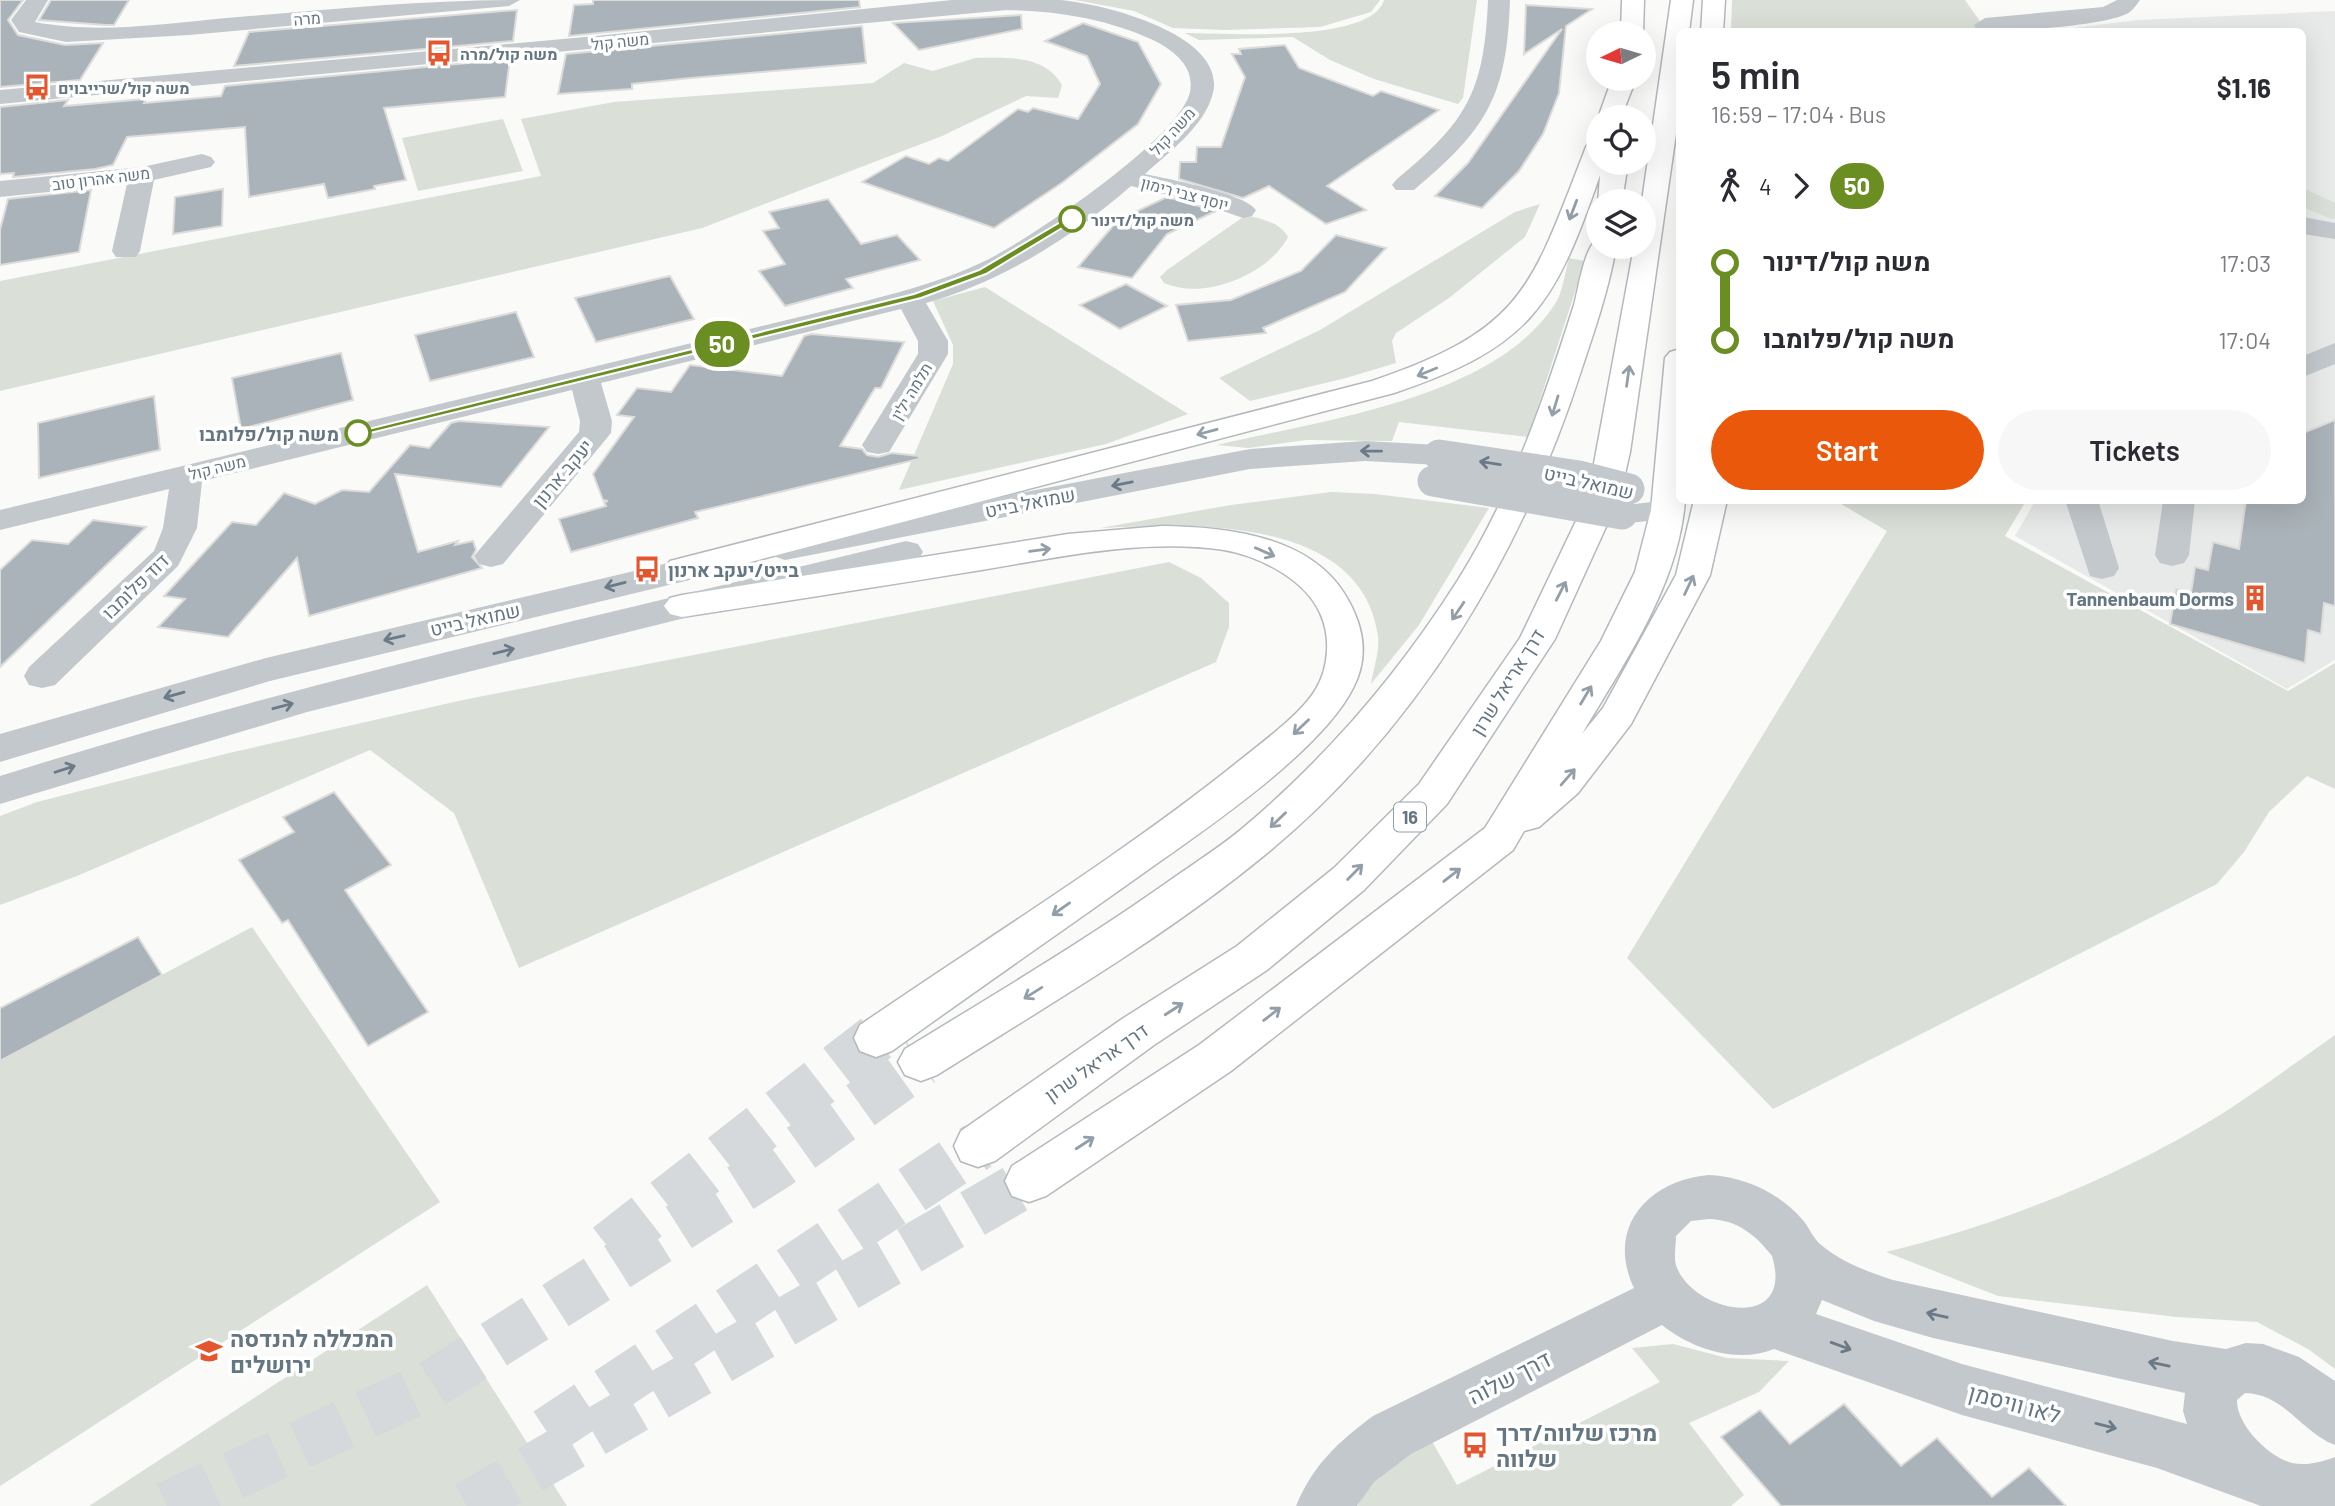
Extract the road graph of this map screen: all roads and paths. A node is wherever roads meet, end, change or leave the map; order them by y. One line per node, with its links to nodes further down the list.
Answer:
1 (37, 0): 9 (street, מרה)
2 (509, 0): 9 (street, מרה)
3 (1499, 0): 17 (street)
4 (1633, 0): 7 (highway)
5 (2129, 0): 8 (street)
6 (962, 3): 10 (street, משה קול); 16 (street, משה קול)
7 (1632, 21)
8 (1984, 21)
9 (189, 29): 10 (street)
10 (169, 65): 11 (street, משה קול)
11 (0, 97)
12 (1676, 116): 48 (highway, דרך אריאל שרון / 16, one-way to 12)
13 (202, 162): 14 (street, משה אהרון טוב)
14 (142, 175): 18 (street, משה אהרון טוב); 22 (street)
15 (1587, 175): 40 (highway, one-way to 40)
16 (1127, 177): 19 (street, יוסף צבי רימון); 24 (street, משה קול)
17 (1405, 185)
18 (0, 189)
19 (1244, 210)
20 (2306, 226): 21 (street)
21 (2335, 231)
22 (126, 251)
23 (1598, 259): 47 (highway, one-way to 47)
24 (909, 298): 27 (street, משה קול); 29 (street, תלמה ילין)
25 (2335, 352): 26 (street)
26 (2306, 366)
27 (584, 378): 31 (street, משה קול); 38 (street, יעקב ארנון)
28 (1676, 409): 35 (highway)
29 (878, 445)
30 (1436, 468): 35 (street, שמואל בייט, bridge); 40 (street, שמואל בייט, one-way to 40); 41 (street, שמואל בייט)
31 (186, 475): 36 (street, משה קול); 42 (street, דוד פלומבו)
32 (1710, 504): 45 (highway, one-way to 32)
33 (2082, 504): 39 (street)
34 (2179, 504): 37 (street)
35 (1668, 510): 45 (highway, one-way to 35)
36 (0, 520)
37 (2172, 555)
38 (491, 556)
39 (2102, 568)
40 (682, 569): 43 (street, שמואל בייט, one-way to 43)
41 (682, 606): 44 (street, שמואל בייט, one-way to 41); 46 (highway, one-way to 46)
42 (42, 676)
43 (0, 748)
44 (0, 790)
45 (1499, 839): 49 (highway, one-way to 45)
46 (876, 1038)
47 (921, 1062)
48 (978, 1146)
49 (1028, 1181)
50 (1798, 1257): 51 (street); 52 (street); 53 (street, one-way to 50)
51 (1667, 1297): 52 (street); 57 (street, דרך שלוה)
52 (1776, 1326): 55 (street, לאו וויסמן, one-way to 55)
53 (2227, 1374): 54 (street); 55 (street)
54 (2335, 1419)
55 (2256, 1475): 56 (street, לאו וויסמן)
56 (2335, 1484)
57 (1324, 1506)

